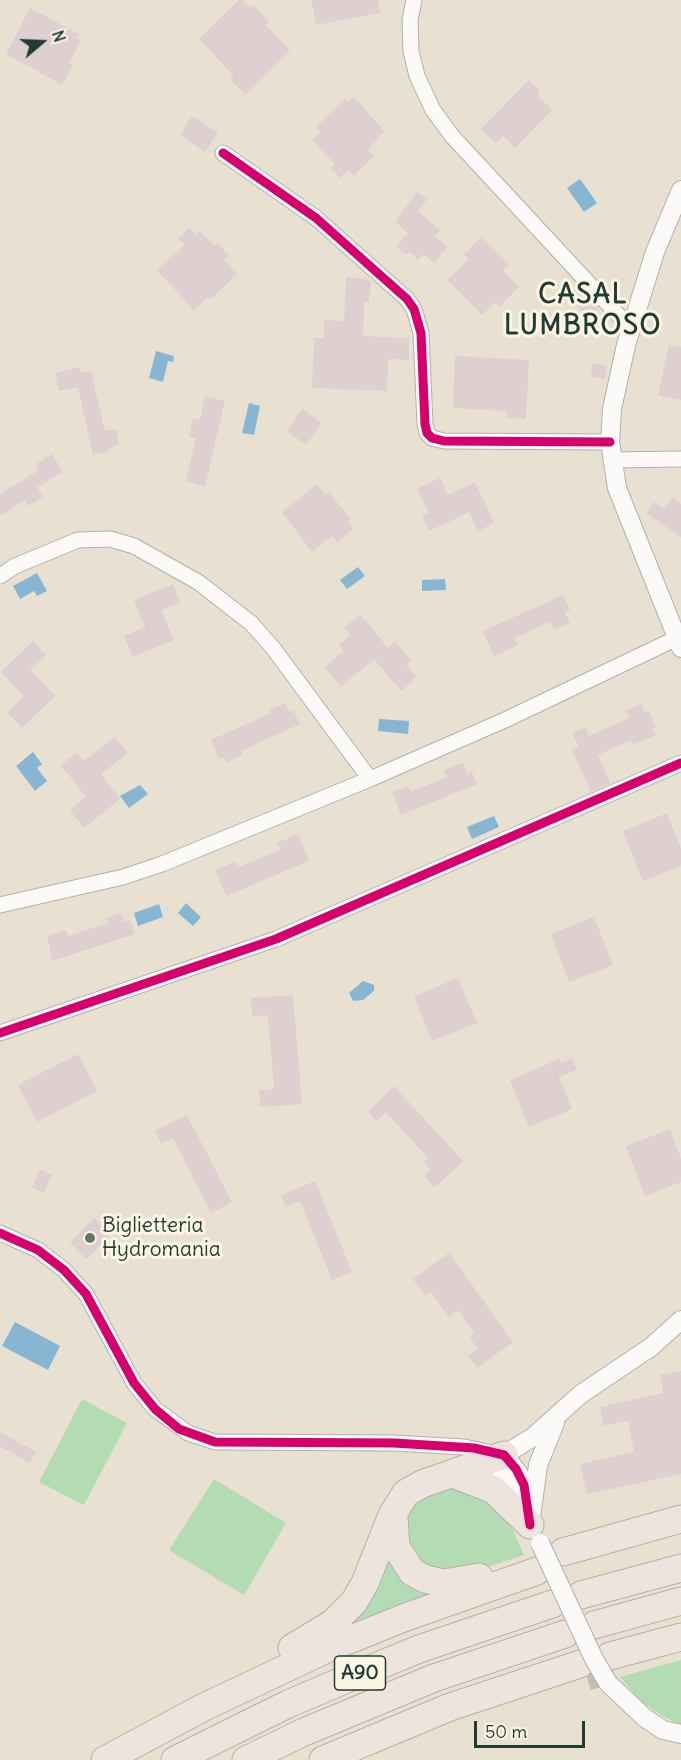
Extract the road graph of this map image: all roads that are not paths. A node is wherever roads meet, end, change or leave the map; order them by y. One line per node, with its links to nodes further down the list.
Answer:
1 (414, 0): 4 (street)
2 (223, 153): 5 (street)
3 (681, 190): 4 (street)
4 (631, 329): 5 (street)
5 (610, 451): 6 (street); 8 (street)
6 (681, 459)
7 (0, 576): 10 (street)
8 (679, 643): 10 (street)
9 (681, 763): 12 (street)
10 (370, 779): 11 (street)
11 (0, 904)
12 (0, 1033)
13 (0, 1233): 16 (street)
14 (681, 1320): 15 (street)
15 (558, 1416): 16 (street); 21 (street)
16 (504, 1455): 17 (highway); 21 (street)
17 (453, 1474): 18 (highway); 21 (highway)
18 (398, 1505): 21 (highway); 31 (highway)
19 (681, 1519): 21 (highway)
20 (681, 1531): 21 (highway)
21 (545, 1552): 30 (street, bridge); 31 (highway)
22 (681, 1568): 23 (highway)
23 (581, 1595)
24 (681, 1601): 26 (highway)
25 (552, 1604): 34 (highway, A90)
26 (594, 1625)
27 (565, 1634): 35 (highway, A90)
28 (681, 1637): 30 (highway)
29 (681, 1653): 30 (highway)
30 (600, 1670): 32 (street); 36 (highway)
31 (204, 1707): 33 (highway)
32 (681, 1734)
33 (105, 1760)
34 (176, 1760)
35 (246, 1760)
36 (322, 1760)

